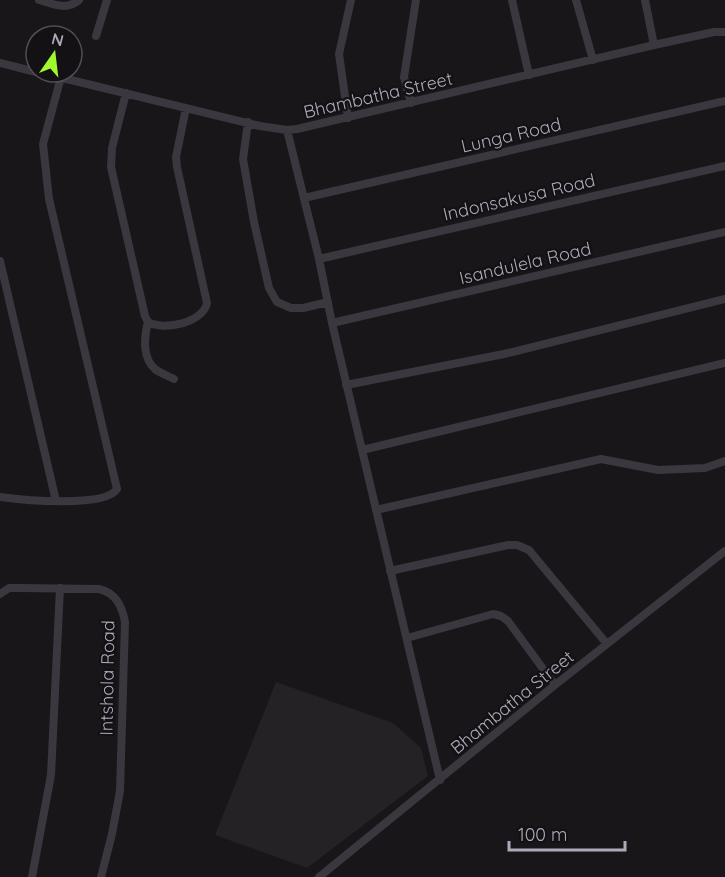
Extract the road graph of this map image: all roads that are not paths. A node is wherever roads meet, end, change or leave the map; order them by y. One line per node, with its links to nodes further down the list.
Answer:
1 (39, 0): 8 (street)
2 (107, 0): 10 (street)
3 (351, 0): 22 (street)
4 (416, 0): 20 (street)
5 (512, 0): 15 (street)
6 (576, 0): 12 (street)
7 (645, 0): 11 (street)
8 (78, 1)
9 (725, 32): 11 (street, Bhambatha Street)
10 (96, 36)
11 (654, 45): 12 (street, Bhambatha Street)
12 (593, 60): 15 (street, Bhambatha Street)
13 (1, 66): 14 (street, Bhambatha Street)
14 (24, 70)
15 (529, 75): 20 (street, Bhambatha Street)
16 (84, 83): 18 (street, Bhambatha Street)
17 (59, 84): 40 (street)
18 (126, 93): 21 (street, Bhambatha Street); 32 (street)
19 (725, 101): 26 (street, Lunga Road)
20 (411, 103): 22 (street, Bhambatha Street)
21 (186, 108): 23 (street, Bhambatha Street); 32 (street)
22 (348, 118): 24 (street, Bhambatha Street)
23 (248, 122): 24 (street, Bhambatha Street); 31 (street)
24 (287, 130): 26 (street)
25 (725, 166): 28 (street, Indonsakusa Road)
26 (304, 198): 28 (street)
27 (725, 232): 33 (street, Isandulela Road)
28 (319, 258): 31 (street)
29 (0, 261): 40 (street)
30 (725, 298): 36 (street)
31 (328, 302): 33 (street)
32 (148, 322): 35 (street)
33 (332, 323): 36 (street)
34 (725, 363): 37 (street)
35 (174, 379)
36 (346, 385): 37 (street)
37 (362, 450): 41 (street)
38 (725, 461): 41 (street)
39 (0, 497): 40 (street)
40 (56, 501)
41 (376, 510): 43 (street)
42 (725, 551): 47 (street, Bhambatha Street)
43 (390, 571): 46 (street); 47 (street)
44 (60, 588): 45 (street, Intshola Road); 50 (street); 51 (street, Intshola Road)
45 (0, 593)
46 (407, 638): 48 (street); 49 (street)
47 (607, 644): 48 (street, Bhambatha Street)
48 (555, 685): 49 (street, Bhambatha Street)
49 (440, 780): 52 (street, Bhambatha Street)
50 (32, 877)
51 (100, 877)
52 (319, 877)

